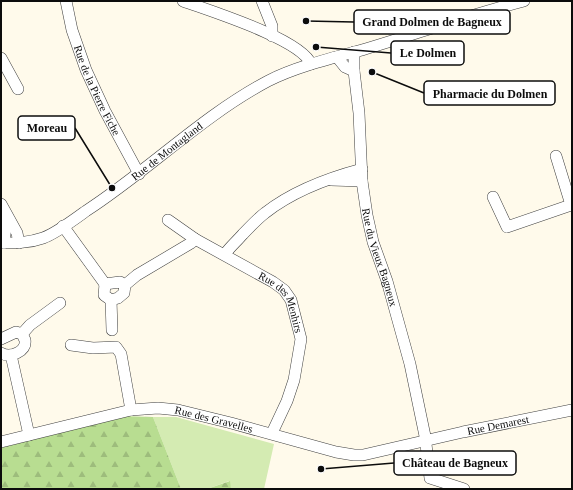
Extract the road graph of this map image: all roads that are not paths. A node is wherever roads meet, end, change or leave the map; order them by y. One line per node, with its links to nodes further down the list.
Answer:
1 (66, 1): 14 (street, Rue de la Pierre Fiche)
2 (183, 1): 5 (street)
3 (262, 1): 5 (street)
4 (524, 1): 6 (street, Rue de Montagland)
5 (272, 36): 9 (street)
6 (354, 52): 7 (street, Rue de Montagland); 10 (street, Rue du Vieux Bagneux)
7 (337, 57): 9 (street, Rue de Montagland); 10 (street)
8 (1, 58): 11 (street)
9 (311, 64): 14 (street, Rue de Montagland)
10 (354, 72): 13 (street, Rue du Vieux Bagneux)
11 (18, 89)
12 (556, 156): 19 (street)
13 (362, 169): 15 (street); 16 (street, Rue du Vieux Bagneux)
14 (139, 174): 22 (street, Rue de Montagland)
15 (328, 180): 16 (street); 26 (street)
16 (362, 181): 40 (street, Rue du Vieux Bagneux)
17 (493, 197): 19 (street)
18 (1, 204): 20 (street)
19 (571, 205)
20 (7, 217): 24 (street); 25 (street)
21 (168, 220): 23 (street, Rue des Menhirs)
22 (63, 226): 25 (street, Rue de Montagland); 27 (street)
23 (194, 239): 26 (street, Rue des Menhirs); 28 (street)
24 (3, 243): 25 (street, Rue de Montagland)
25 (19, 243)
26 (225, 254): 38 (street, Rue des Menhirs)
27 (105, 284): 28 (street); 29 (street)
28 (125, 285): 29 (street)
29 (111, 300): 31 (street)
30 (60, 303): 32 (street)
31 (112, 330)
32 (22, 334): 33 (street); 35 (street)
33 (1, 338)
34 (71, 344): 36 (street)
35 (6, 354): 39 (street)
36 (131, 410): 38 (street, Rue des Gravelles); 39 (street, Rue des Gravelles)
37 (572, 410): 40 (street, Rue Demarest)
38 (272, 433): 40 (street, Rue des Gravelles)
39 (29, 435): 41 (street, Rue des Gravelles)
40 (425, 440): 42 (street, Rue du Vieux Bagneux)
41 (1, 442)
42 (464, 489)

